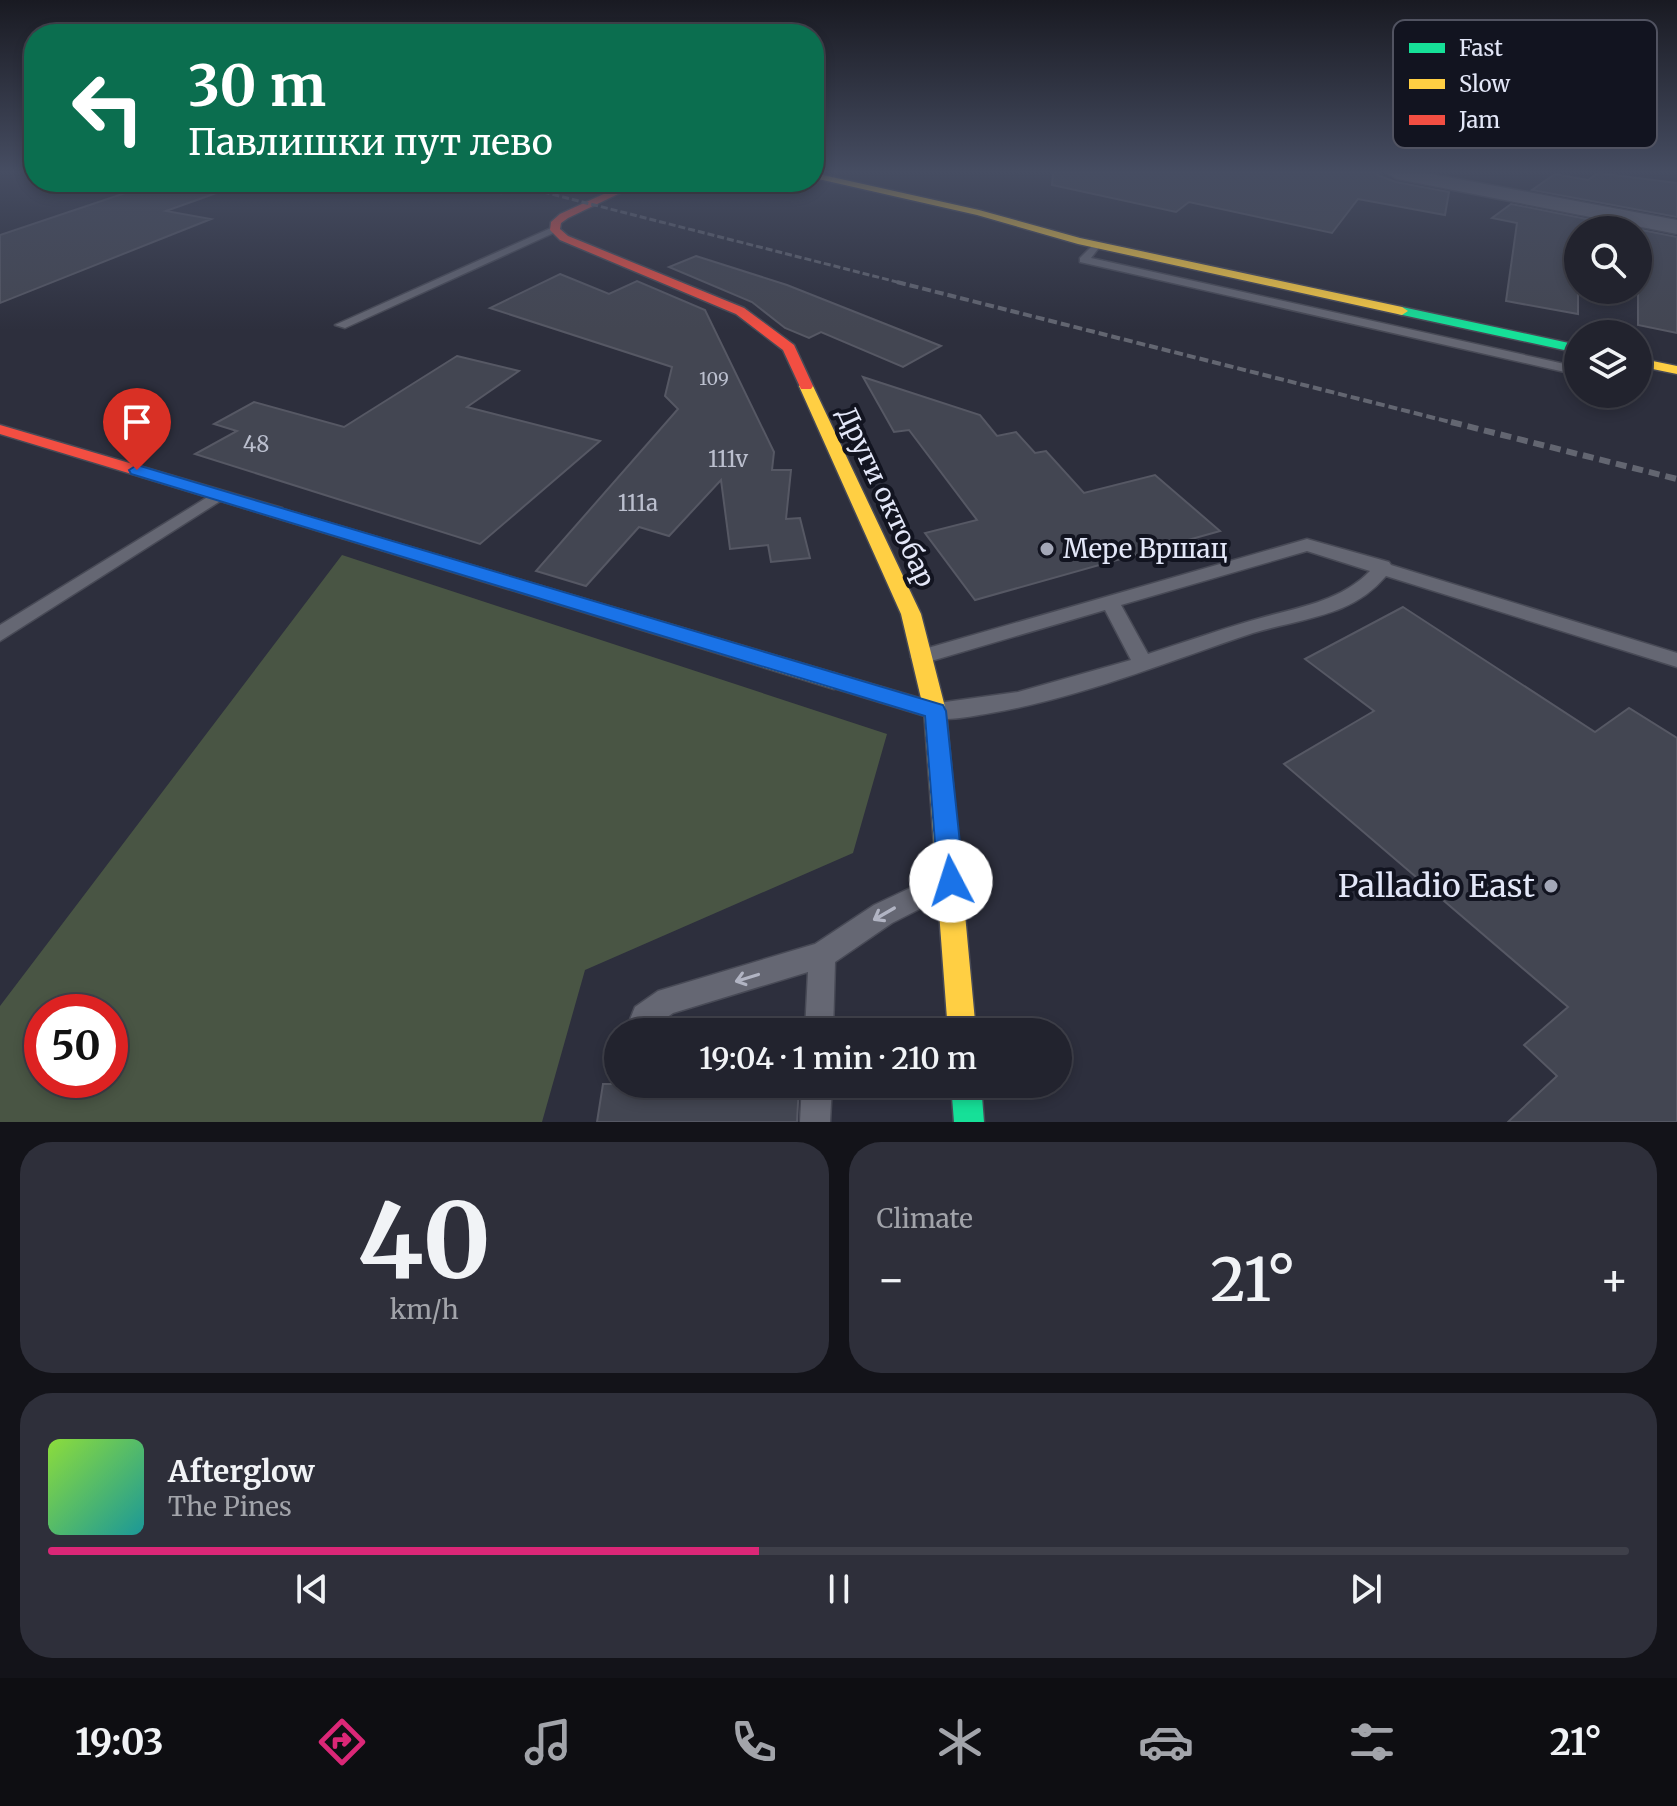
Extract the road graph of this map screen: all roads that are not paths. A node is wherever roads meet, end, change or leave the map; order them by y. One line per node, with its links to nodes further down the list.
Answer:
1 (556, 225): 4 (street)
2 (1007, 225): 5 (street)
3 (1025, 225): 5 (street)
4 (555, 230): 6 (lane); 16 (street, Други октобар)
5 (1087, 243): 7 (street); 9 (lane)
6 (341, 325)
7 (1564, 346)
8 (1652, 367): 10 (street)
9 (1564, 368)
10 (1677, 370)
11 (0, 429): 12 (street)
12 (219, 495): 15 (lane); 19 (street)
13 (1383, 566): 14 (lane); 17 (lane); 18 (lane)
14 (1110, 602): 16 (lane); 18 (lane)
15 (0, 634)
16 (921, 657): 19 (street, Други октобар)
17 (1677, 660)
18 (1144, 665): 19 (lane)
19 (935, 711): 20 (street, Други октобар)
20 (951, 881): 21 (lane, one-way to 21); 24 (street, Други октобар)
21 (822, 955): 22 (lane, one-way to 22); 23 (lane)
22 (644, 1018)
23 (820, 1018)
24 (961, 1018)
25 (816, 1098): 27 (lane)
26 (967, 1098): 28 (street)
27 (815, 1122)
28 (969, 1122)

